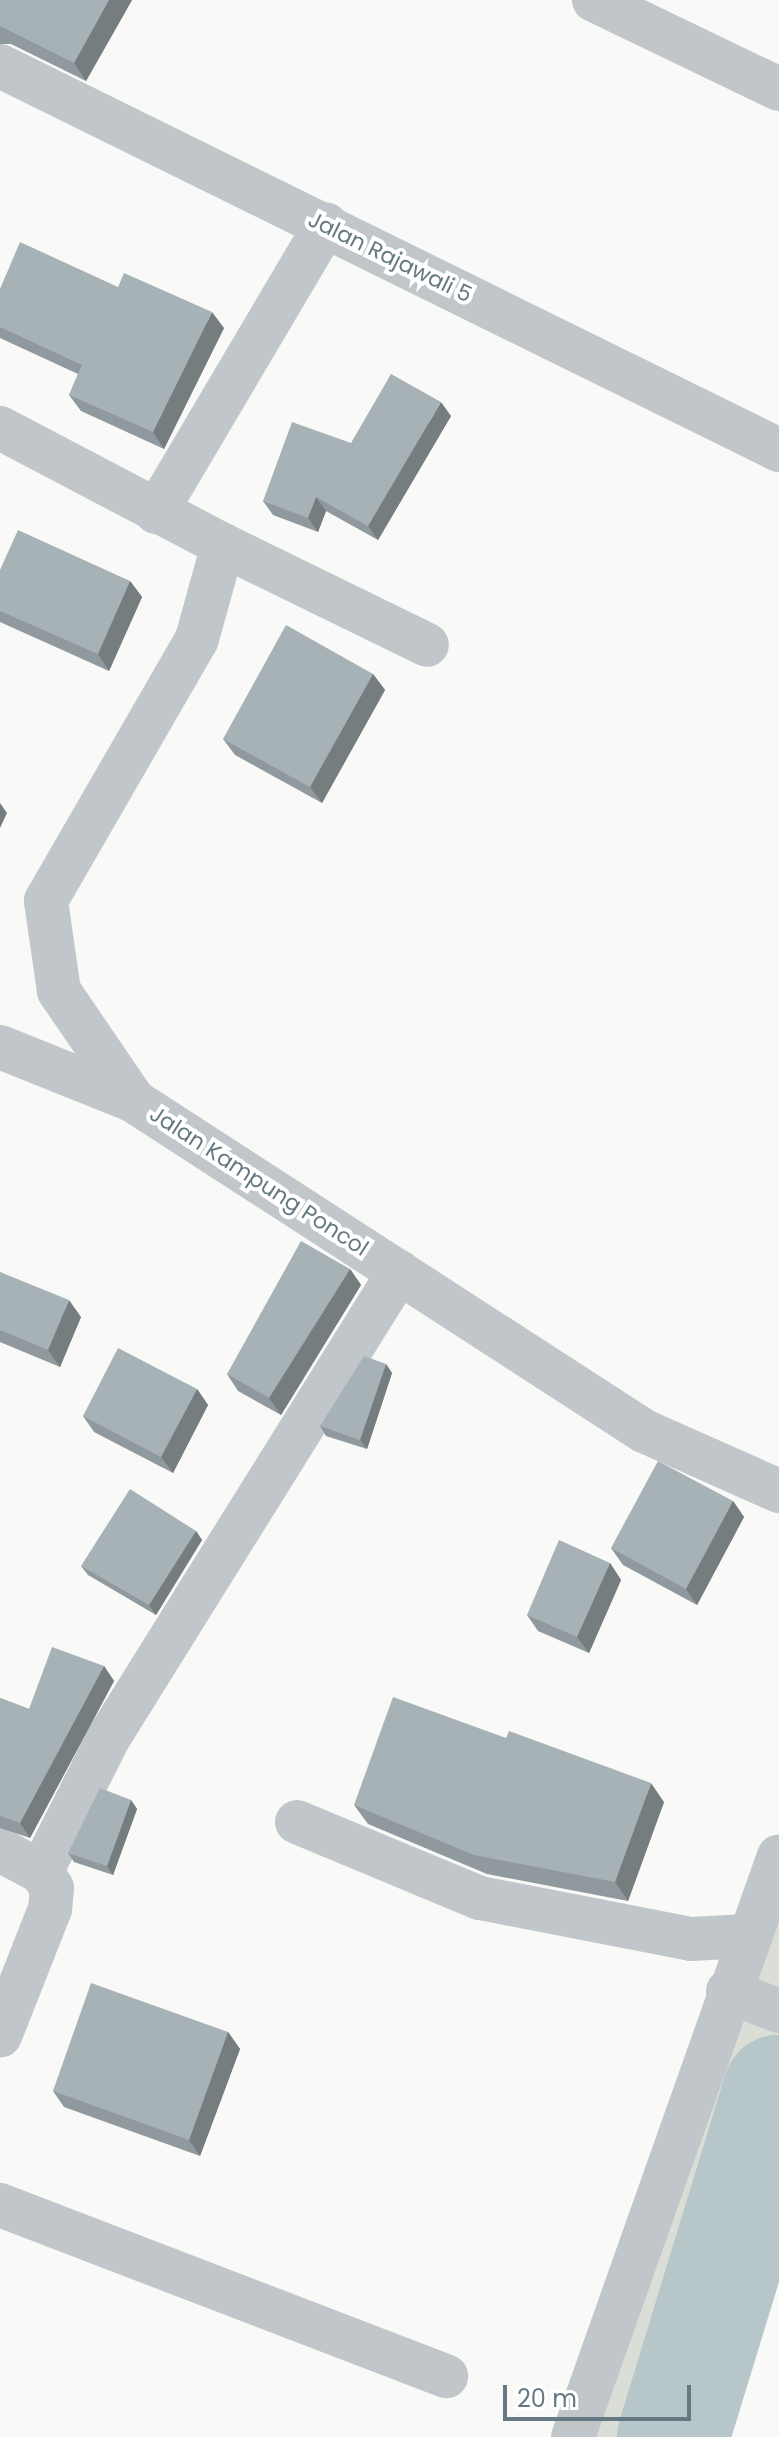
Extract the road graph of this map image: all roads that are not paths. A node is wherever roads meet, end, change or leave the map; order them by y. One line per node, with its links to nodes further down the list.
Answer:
1 (594, 0): 3 (street)
2 (0, 66): 4 (street, Jalan Rajawali 5)
3 (779, 89)
4 (326, 224): 6 (street, Jalan Rajawali 5); 7 (street)
5 (0, 428): 7 (street)
6 (779, 450)
7 (156, 512): 8 (street)
8 (223, 545): 9 (street); 11 (street, Jalan Kampung Poncol)
9 (427, 645)
10 (0, 1047): 11 (street)
11 (134, 1101): 12 (street, Jalan Kampung Poncol)
12 (399, 1272): 13 (street, Jalan Kampung Poncol); 17 (street)
13 (779, 1491)
14 (297, 1822): 18 (street)
15 (0, 1850): 17 (street)
16 (779, 1856): 18 (street)
17 (41, 1872): 20 (street)
18 (748, 1936): 19 (street)
19 (757, 2002): 23 (street)
20 (0, 2036)
21 (0, 2205): 22 (street)
22 (446, 2376)
23 (573, 2437)

